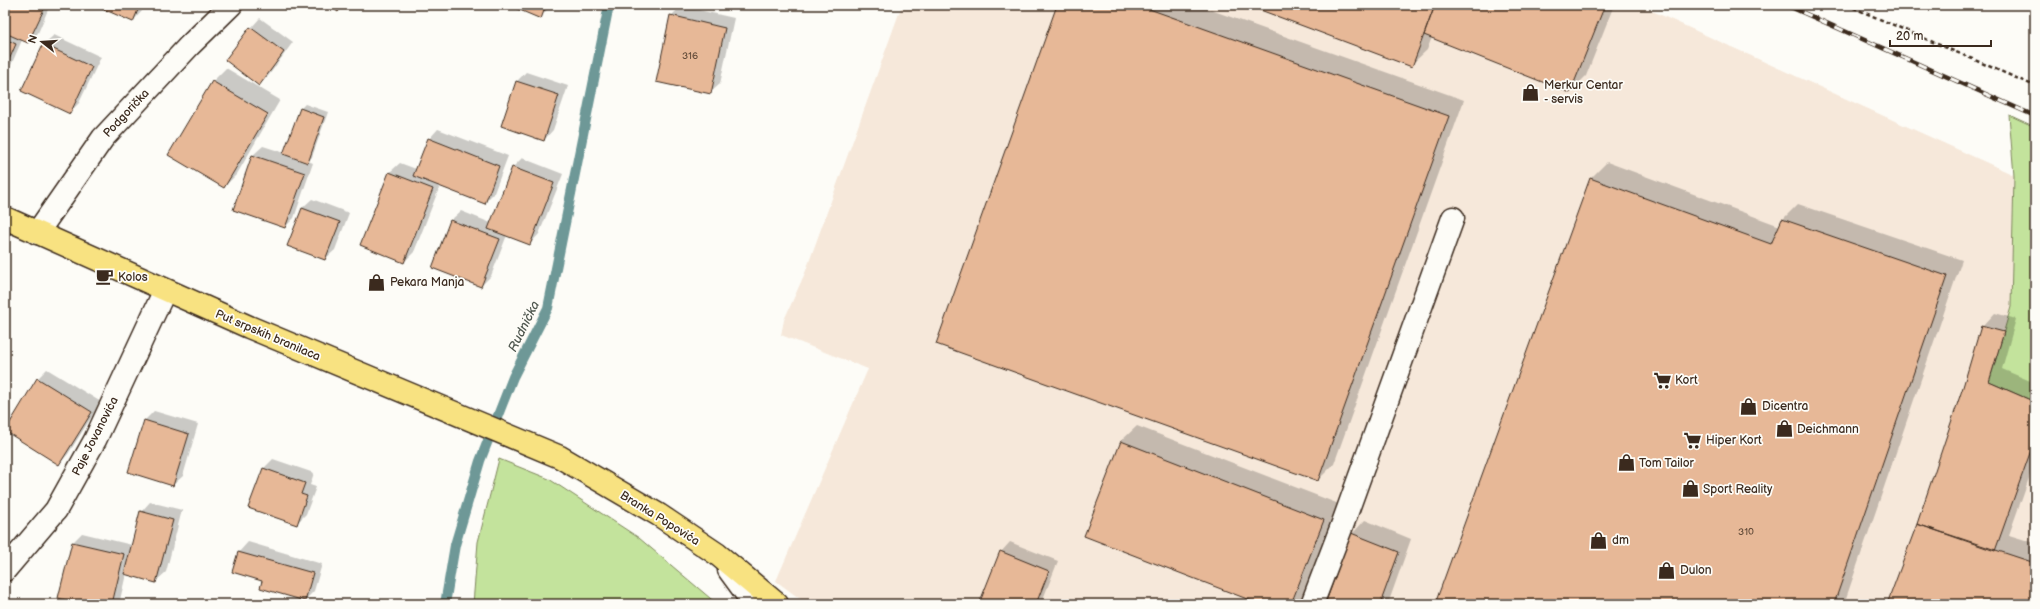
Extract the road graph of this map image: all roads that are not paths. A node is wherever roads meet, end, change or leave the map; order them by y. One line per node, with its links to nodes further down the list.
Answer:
1 (231, 5): 4 (street, Podgorička)
2 (5, 218): 4 (main road, Put srpskih branilaca)
3 (1454, 218): 11 (street)
4 (37, 233): 5 (main road, Put srpskih branilaca)
5 (165, 290): 6 (main road, Put srpskih branilaca); 8 (street, Paje Jovanovića)
6 (533, 447): 7 (main road, Branka Popovića)
7 (717, 554): 9 (street); 10 (main road, Branka Popovića)
8 (5, 570)
9 (754, 604)
10 (777, 604)
11 (1312, 604)

